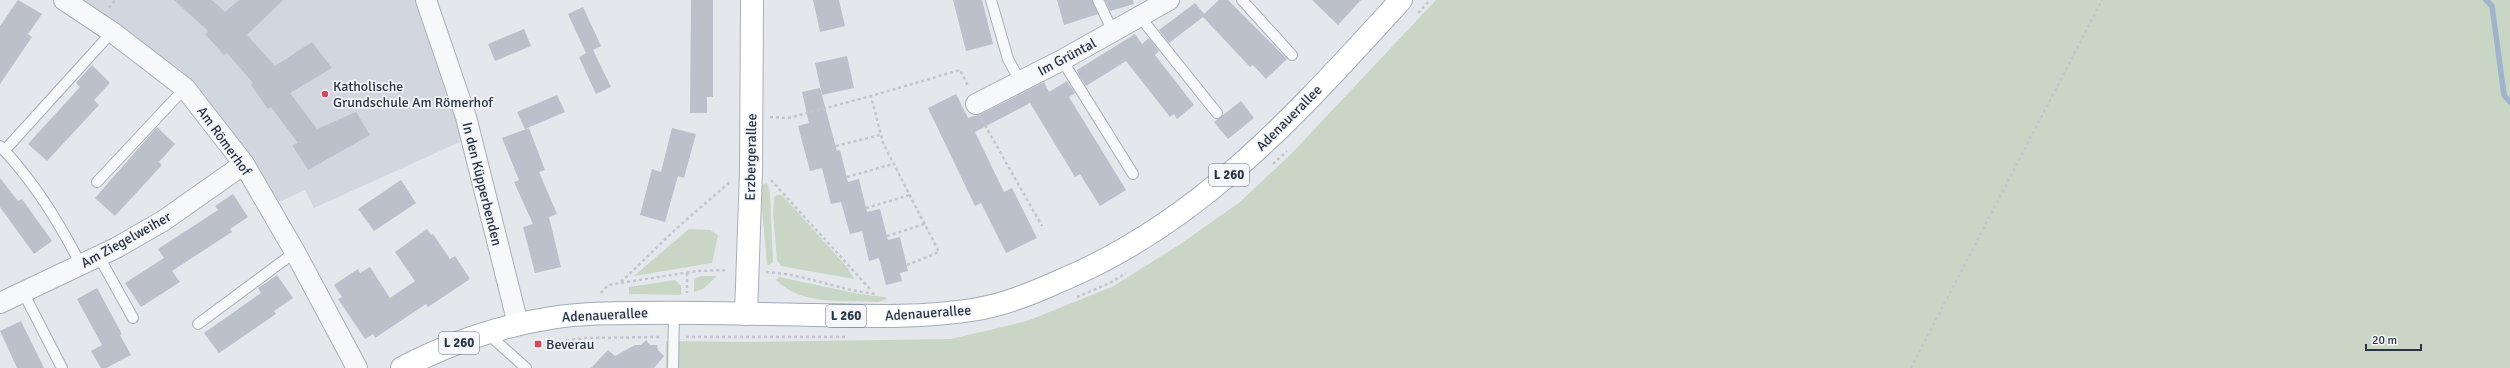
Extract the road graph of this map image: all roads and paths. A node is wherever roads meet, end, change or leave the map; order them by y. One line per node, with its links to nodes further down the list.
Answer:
1 (64, 0): 12 (street, Am Römerhof)
2 (426, 0): 54 (street, In den Küpperbenden)
3 (752, 0): 21 (main road, Erzbergerallee)
4 (991, 0): 16 (lane)
5 (1098, 0): 13 (lane, Im Grüntal)
6 (1169, 0): 11 (street, Im Grüntal)
7 (1242, 0): 14 (lane)
8 (1430, 0): 10 (path)
9 (2102, 0): 64 (path)
10 (1408, 8): 51 (main road, Adenauerallee / L 260)
11 (1140, 17): 13 (street, Im Grüntal); 20 (lane)
12 (112, 32): 17 (street, Am Römerhof); 25 (lane)
13 (1113, 32): 15 (street, Im Grüntal)
14 (1292, 55)
15 (1062, 60): 16 (street, Im Grüntal); 30 (lane)
16 (1020, 81): 19 (street, Im Grüntal)
17 (185, 88): 26 (street, Am Römerhof); 32 (lane)
18 (871, 96): 19 (path); 21 (path); 22 (path)
19 (976, 104): 36 (path)
20 (1218, 113)
21 (752, 116): 29 (main road, Erzbergerallee)
22 (880, 135): 23 (path); 27 (path)
23 (836, 146)
24 (1291, 147): 28 (path)
25 (2, 148): 39 (lane)
26 (244, 164): 38 (street, Am Römerhof); 39 (street, Am Ziegelweiher)
27 (893, 164): 31 (path); 33 (path)
28 (1268, 168)
29 (751, 171): 41 (main road, Erzbergerallee); 43 (path); 44 (path)
30 (1133, 174)
31 (847, 177)
32 (97, 182)
33 (910, 195): 34 (path); 35 (path)
34 (866, 208)
35 (925, 224): 37 (path); 40 (path)
36 (1042, 226)
37 (887, 236)
38 (295, 252): 53 (lane); 60 (street, Am Römerhof)
39 (90, 261): 45 (street, Am Ziegelweiher); 52 (lane)
40 (906, 265)
41 (748, 270): 43 (path); 46 (path); 51 (main road, Erzbergerallee)
42 (1129, 271): 47 (path)
43 (620, 283): 50 (path)
44 (870, 289)
45 (23, 292): 48 (street, Am Ziegelweiher); 59 (lane)
46 (881, 295)
47 (1074, 298)
48 (0, 303)
49 (674, 312): 50 (main road, Adenauerallee / L 260); 51 (main road, Adenauerallee / L 260); 56 (lane)
50 (585, 314): 54 (main road, Adenauerallee / L 260)
51 (746, 314)
52 (133, 318)
53 (198, 324)
54 (518, 324): 55 (main road, Adenauerallee / L 260); 56 (path)
55 (487, 333): 61 (main road, Adenauerallee / L 260); 62 (lane)
56 (674, 337): 63 (lane)
57 (687, 337): 58 (path)
58 (854, 337)
59 (62, 368)
60 (356, 368)
61 (402, 368)
62 (526, 368)
63 (673, 368)
64 (1911, 368)

